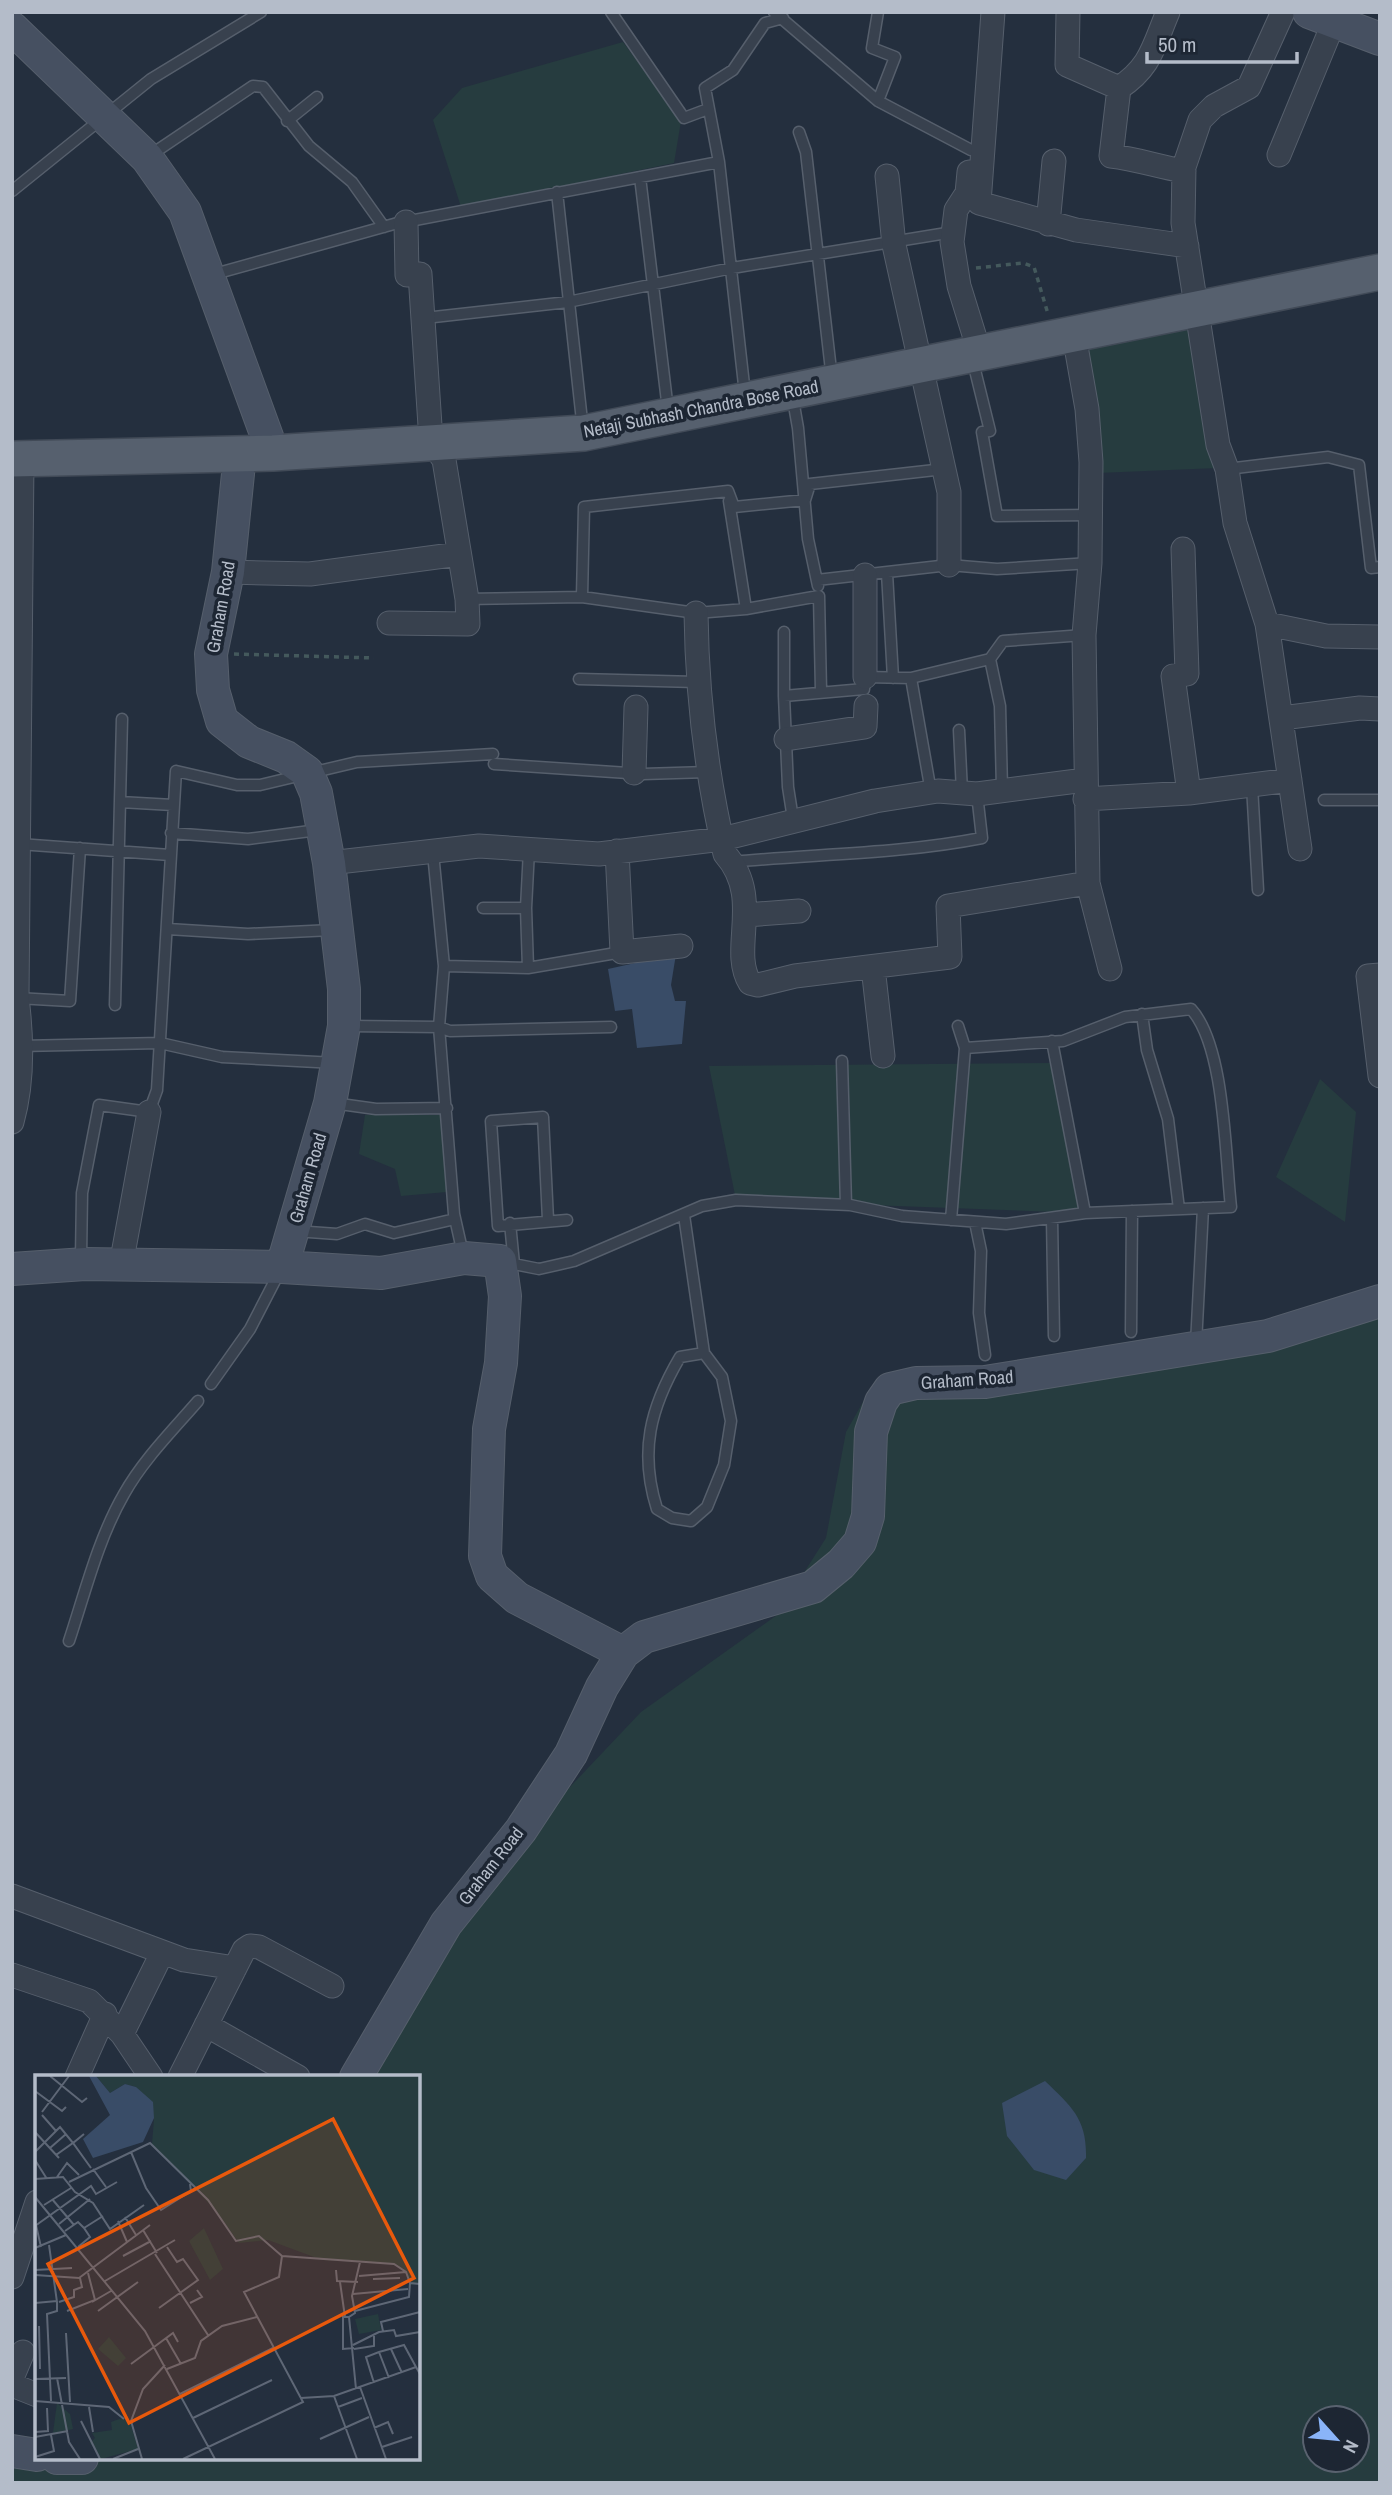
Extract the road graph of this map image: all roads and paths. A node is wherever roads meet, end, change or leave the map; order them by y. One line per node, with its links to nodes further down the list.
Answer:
1 (261, 12): 17 (lane)
2 (611, 12): 16 (lane)
3 (878, 12): 15 (lane)
4 (984, 12): 20 (street)
5 (993, 12): 31 (street)
6 (1068, 12): 13 (street)
7 (1168, 12): 13 (street)
8 (1283, 12): 25 (street)
9 (778, 15): 15 (lane); 16 (lane)
10 (1327, 16): 12 (street); 21 (street)
11 (12, 28): 17 (street)
12 (1380, 39)
13 (1119, 88): 25 (street)
14 (317, 97): 18 (lane)
15 (878, 101): 20 (lane)
16 (708, 109): 24 (lane)
17 (107, 117): 22 (street); 28 (lane)
18 (287, 121): 22 (lane); 30 (lane)
19 (799, 132): 35 (lane)
20 (971, 150): 32 (street)
21 (1279, 155)
22 (147, 158): 39 (street)
23 (1054, 161): 31 (street)
24 (719, 162): 27 (lane); 36 (lane)
25 (1185, 165): 34 (street)
26 (887, 176): 33 (street)
27 (640, 177): 29 (lane); 40 (lane)
28 (12, 191)
29 (557, 192): 30 (lane); 41 (lane)
30 (395, 224): 39 (lane); 43 (street)
31 (1048, 224): 34 (street)
32 (953, 232): 33 (lane); 37 (street)
33 (894, 242): 35 (lane); 46 (street)
34 (1187, 246): 42 (street)
35 (816, 254): 36 (lane); 47 (lane)
36 (732, 268): 40 (lane); 49 (lane)
37 (957, 270): 44 (path); 45 (street)
38 (1380, 272): 42 (main road, Netaji Subhash Chandra Bose Road)
39 (208, 275): 53 (street)
40 (654, 286): 41 (lane); 50 (lane)
41 (568, 302): 43 (lane); 51 (lane)
42 (1199, 309): 44 (main road, Netaji Subhash Chandra Bose Road); 56 (street)
43 (425, 318): 52 (street)
44 (1064, 337): 45 (main road, Netaji Subhash Chandra Bose Road); 59 (street)
45 (976, 355): 46 (main road, Netaji Subhash Chandra Bose Road); 59 (lane)
46 (923, 365): 47 (main road, Netaji Subhash Chandra Bose Road); 55 (street)
47 (833, 384): 48 (main road, Netaji Subhash Chandra Bose Road)
48 (791, 392): 49 (main road, Netaji Subhash Chandra Bose Road); 58 (lane)
49 (746, 401): 50 (main road, Netaji Subhash Chandra Bose Road)
50 (669, 417): 51 (main road, Netaji Subhash Chandra Bose Road)
51 (584, 433): 52 (main road, Netaji Subhash Chandra Bose Road)
52 (431, 441): 53 (main road, Netaji Subhash Chandra Bose Road); 61 (street)
53 (257, 454): 54 (main road, Netaji Subhash Chandra Bose Road); 65 (street, Graham Road)
54 (17, 459): 113 (street)
55 (944, 468): 58 (lane); 63 (street)
56 (1227, 469): 64 (lane); 74 (street)
57 (728, 491): 58 (lane); 69 (lane); 71 (lane)
58 (806, 500): 67 (lane)
59 (1092, 515): 62 (street)
60 (1183, 549): 104 (street)
61 (459, 554): 65 (street); 70 (street)
62 (1090, 563): 63 (lane); 76 (street)
63 (949, 565): 66 (lane)
64 (1380, 567)
65 (229, 572): 78 (street, Graham Road)
66 (876, 574): 67 (lane); 81 (street); 82 (lane)
67 (817, 580): 68 (lane)
68 (819, 596): 71 (lane); 86 (lane)
69 (582, 597): 70 (lane); 72 (lane)
70 (467, 599): 73 (street)
71 (746, 610): 72 (lane)
72 (696, 613): 85 (street)
73 (389, 623)
74 (1267, 624): 77 (street); 91 (street)
75 (784, 632): 87 (lane)
76 (1084, 635): 80 (lane); 101 (street)
77 (1380, 637)
78 (211, 654): 79 (path); 95 (street, Graham Road)
79 (374, 658)
80 (990, 660): 83 (lane); 100 (lane)
81 (865, 677): 82 (lane); 86 (lane)
82 (893, 678): 83 (lane)
83 (911, 678): 102 (lane)
84 (579, 679): 85 (lane)
85 (697, 682): 96 (street)
86 (821, 691): 87 (lane)
87 (784, 695): 94 (lane)
88 (866, 706): 94 (street)
89 (636, 707): 97 (street)
90 (1380, 709): 91 (street)
91 (1282, 718): 98 (street)
92 (122, 719): 107 (lane)
93 (959, 730): 103 (lane)
94 (786, 739): 109 (lane)
95 (307, 772): 97 (lane); 108 (lane); 110 (street, Graham Road)
96 (708, 772): 97 (lane); 112 (street)
97 (634, 773)
98 (1290, 780): 99 (street); 115 (street)
99 (1252, 786): 104 (street); 124 (lane)
100 (1002, 789): 101 (street); 103 (street)
101 (1085, 789): 104 (street); 123 (street)
102 (931, 792): 103 (street); 109 (street)
103 (970, 793): 121 (lane)
104 (1189, 793)
105 (1324, 800): 106 (lane)
106 (1380, 800)
107 (120, 802): 108 (lane); 116 (lane)
108 (173, 805): 111 (lane)
109 (793, 819): 112 (street)
110 (321, 829): 111 (lane); 122 (street, Graham Road)
111 (172, 833): 120 (lane)
112 (722, 839): 118 (street); 121 (street)
113 (19, 844): 114 (lane); 138 (street)
114 (80, 848): 116 (lane); 138 (lane)
115 (1300, 849)
116 (119, 850): 120 (lane); 139 (lane)
117 (529, 850): 118 (street); 119 (street); 126 (lane)
118 (617, 851): 132 (street)
119 (433, 853): 122 (street); 133 (lane)
120 (170, 855): 129 (lane)
121 (733, 862): 128 (street)
122 (329, 863): 130 (street, Graham Road)
123 (1088, 883): 134 (street); 136 (street)
124 (1258, 890)
125 (483, 908): 126 (lane)
126 (526, 908): 135 (lane)
127 (799, 911): 128 (street)
128 (746, 915): 134 (street)
129 (168, 929): 130 (lane); 147 (lane)
130 (336, 930): 141 (street, Graham Road)
131 (681, 946): 132 (street)
132 (622, 952): 135 (lane)
133 (444, 965): 135 (lane); 143 (lane)
134 (873, 967): 149 (street)
135 (528, 968)
136 (1110, 969)
137 (1380, 975): 152 (street)
138 (16, 1004): 145 (street)
139 (115, 1005)
140 (1142, 1014): 146 (lane); 158 (lane); 159 (lane)
141 (344, 1026): 143 (lane); 151 (street, Graham Road)
142 (958, 1026): 148 (lane)
143 (439, 1027): 144 (lane); 154 (lane)
144 (611, 1027)
145 (17, 1037): 147 (lane); 156 (street)
146 (1052, 1041): 148 (lane); 161 (lane)
147 (160, 1043): 151 (lane); 155 (lane)
148 (965, 1048): 167 (lane)
149 (883, 1056)
150 (842, 1061): 157 (lane)
151 (338, 1064): 153 (street, Graham Road)
152 (1380, 1076)
153 (330, 1103): 154 (lane); 170 (street, Graham Road)
154 (447, 1108): 164 (lane)
155 (149, 1112): 171 (lane); 174 (street)
156 (12, 1122)
157 (846, 1205): 162 (lane); 167 (lane)
158 (1203, 1208): 159 (lane); 180 (lane)
159 (1179, 1209): 160 (lane)
160 (1132, 1211): 161 (lane); 178 (lane)
161 (1085, 1213): 163 (lane)
162 (684, 1216): 173 (lane); 181 (lane)
163 (1052, 1218): 168 (lane); 179 (lane)
164 (455, 1219): 170 (lane); 172 (lane)
165 (548, 1220): 166 (lane); 169 (lane); 169 (lane)
166 (567, 1220)
167 (951, 1220): 168 (lane)
168 (975, 1222): 182 (lane)
169 (510, 1223): 173 (lane)
170 (292, 1230): 175 (street, Graham Road)
171 (81, 1258)
172 (464, 1258): 173 (street); 175 (street)
173 (507, 1262): 186 (street)
174 (121, 1265): 175 (street); 176 (street)
175 (282, 1267): 183 (lane)
176 (12, 1269)
177 (1380, 1301): 180 (street, Graham Road)
178 (1131, 1332)
179 (1054, 1336)
180 (1196, 1347): 186 (street, Graham Road)
181 (704, 1353): 181 (lane)
182 (985, 1355)
183 (211, 1384)
184 (198, 1401): 185 (lane)
185 (69, 1641)
186 (623, 1654): 199 (street, Graham Road)
187 (12, 1896): 188 (street)
188 (162, 1953): 189 (street); 194 (street)
189 (235, 1968): 191 (street); 193 (street)
190 (12, 1975): 192 (street)
191 (332, 1986)
192 (104, 2014): 194 (street); 195 (street)
193 (206, 2025): 197 (street); 198 (street)
194 (122, 2034): 196 (street)
195 (78, 2075)
196 (150, 2075)
197 (181, 2075)
198 (294, 2075)
199 (357, 2075)
200 (35, 2209): 201 (street)
201 (12, 2277)
202 (23, 2352): 203 (street)
203 (12, 2378)
204 (12, 2385): 205 (street)
205 (35, 2394)

